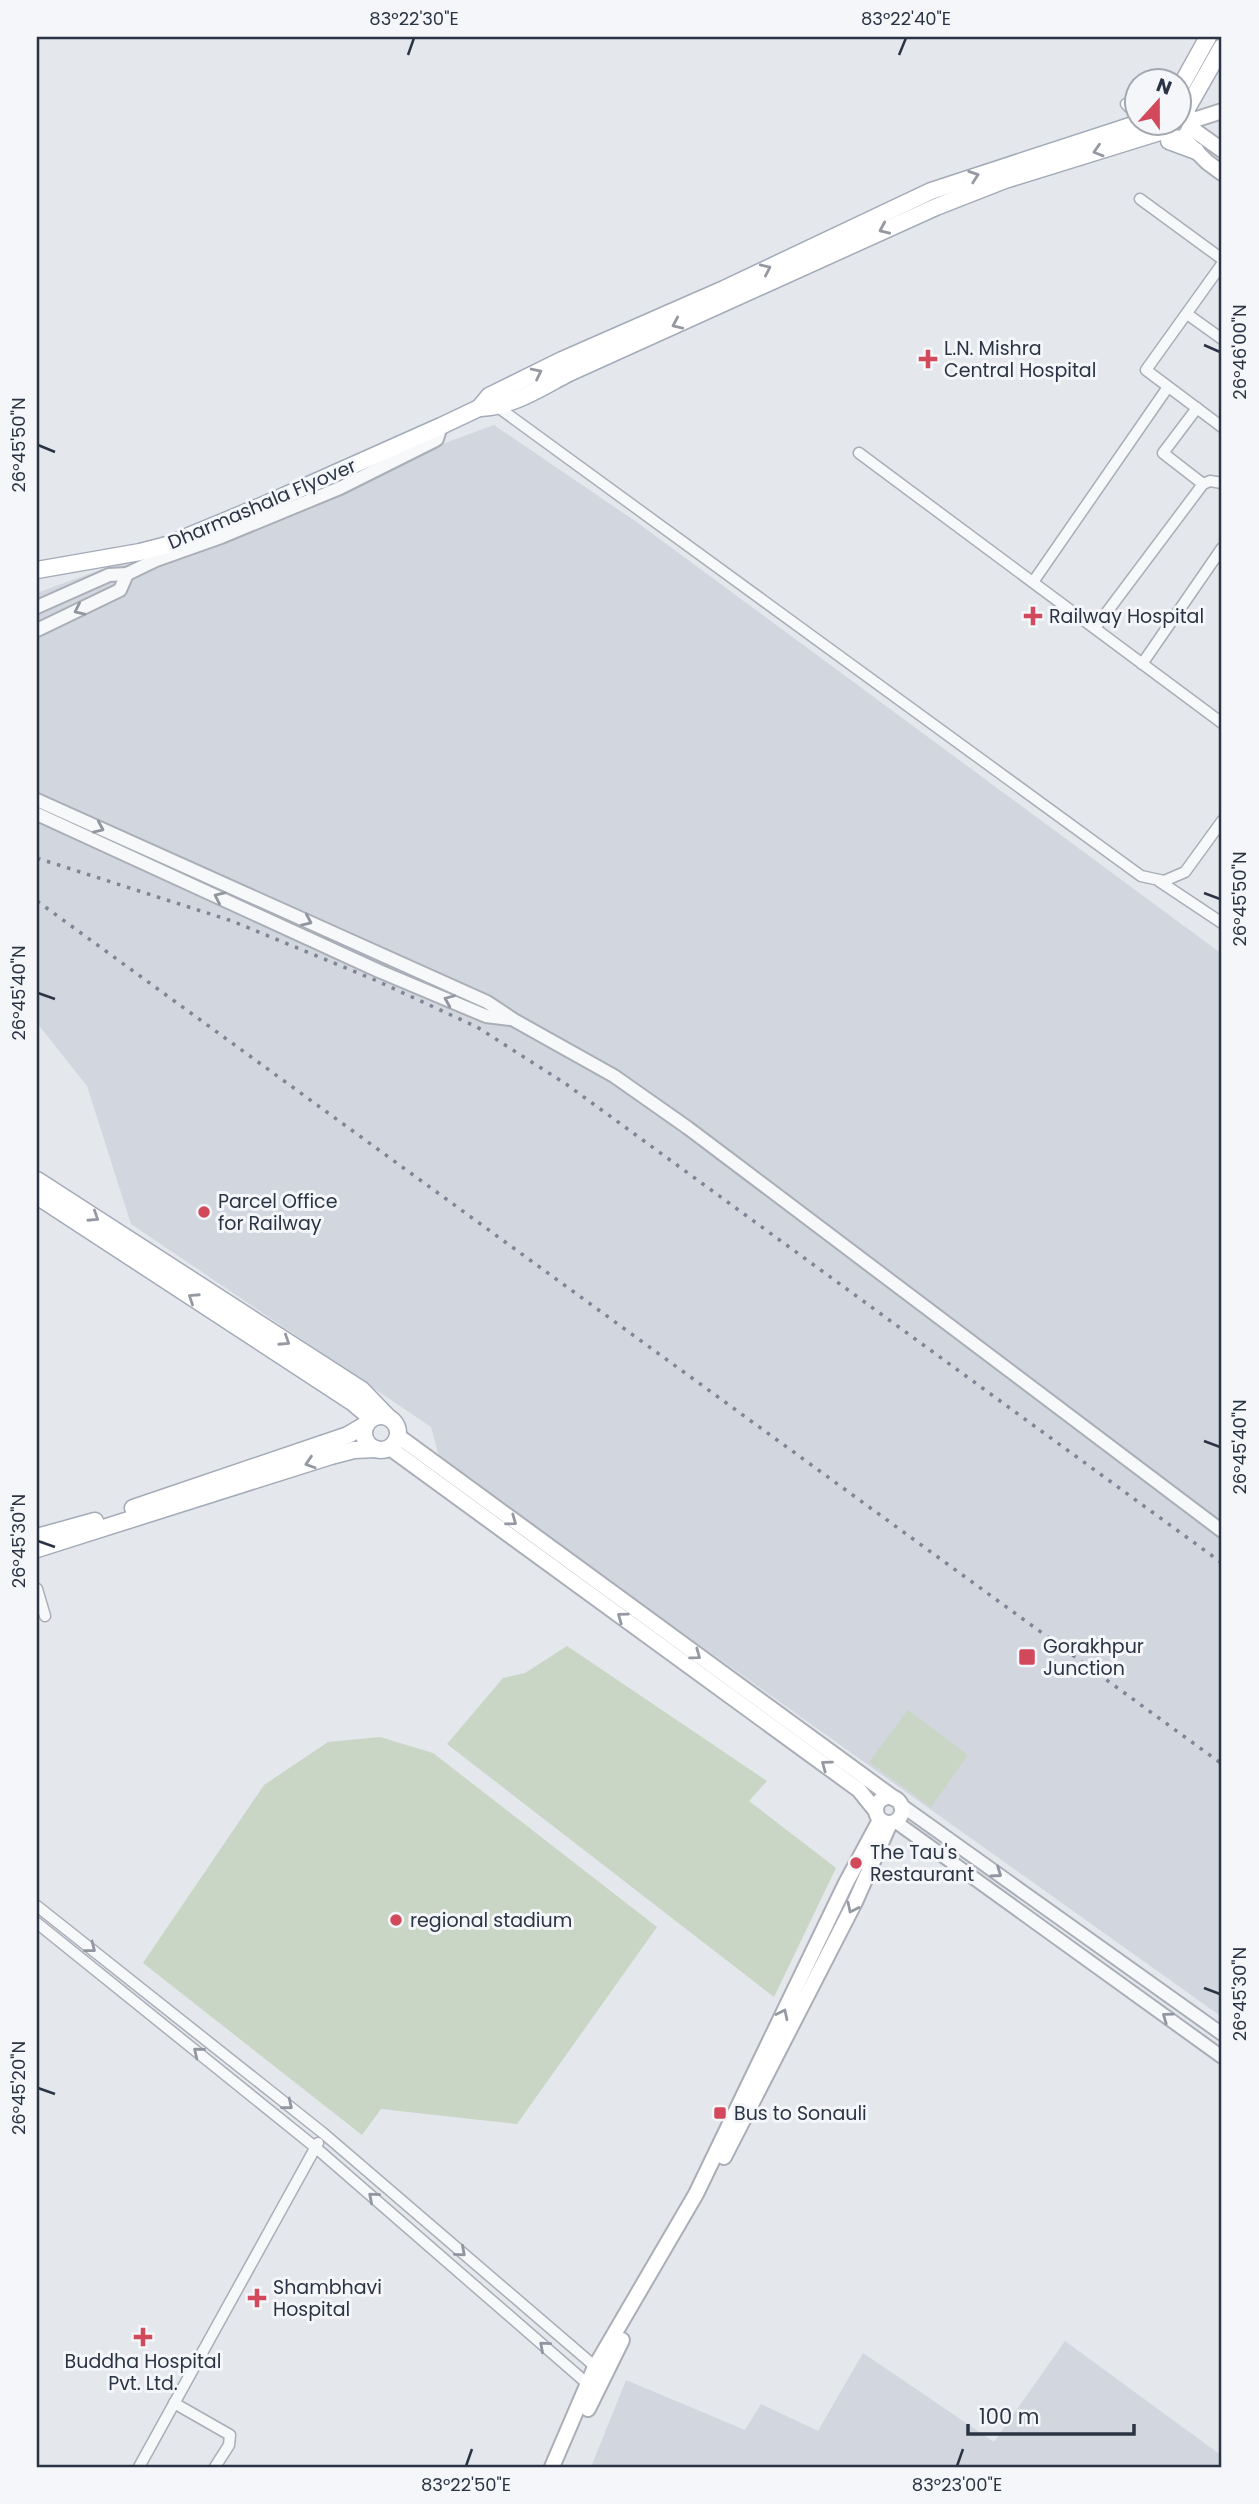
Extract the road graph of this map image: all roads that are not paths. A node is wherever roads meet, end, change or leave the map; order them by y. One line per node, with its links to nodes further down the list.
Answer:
1 (1208, 37): 3 (main road)
2 (1222, 47): 4 (main road)
3 (1192, 66)
4 (1192, 110)
5 (1220, 112): 6 (main road); 11 (main road)
6 (1192, 120)
7 (1192, 127): 11 (main road)
8 (1126, 136): 19 (main road, Dharmashala Flyover)
9 (1169, 136): 12 (main road)
10 (1191, 136): 12 (main road)
11 (1217, 146)
12 (1196, 151): 13 (main road)
13 (1222, 173)
14 (1140, 199): 15 (street)
15 (1222, 262): 16 (street)
16 (1187, 314): 17 (street); 18 (street)
17 (1222, 339)
18 (1168, 387): 20 (street); 29 (street)
19 (488, 404): 21 (main road, Dharmashala Flyover); 38 (street)
20 (1196, 408): 22 (street); 25 (street)
21 (440, 426): 27 (main road, Dharmashala Flyover); 28 (street)
22 (1222, 427)
23 (859, 453): 29 (street)
24 (1222, 483): 25 (street)
25 (1203, 484): 31 (street)
26 (1222, 548): 33 (street)
27 (37, 570)
28 (127, 574): 30 (street); 32 (street, one-way to 32)
29 (1033, 582): 31 (street)
30 (37, 607)
31 (1095, 628): 33 (street)
32 (37, 630)
33 (1142, 664): 34 (street)
34 (1222, 723)
35 (37, 800): 40 (street, one-way to 40)
36 (37, 814): 40 (street, one-way to 36)
37 (1222, 821): 38 (street)
38 (1158, 880): 39 (street)
39 (1222, 923)
40 (514, 1020): 46 (street)
41 (37, 1180): 43 (main road, one-way to 43)
42 (37, 1196): 44 (main road, one-way to 42)
43 (388, 1417): 44 (main road); 45 (main road)
44 (368, 1422): 45 (main road); 47 (main road)
45 (388, 1444): 48 (main road, one-way to 48); 51 (main road, one-way to 51); 52 (main road, one-way to 45)
46 (1222, 1531)
47 (37, 1537)
48 (37, 1549)
49 (37, 1588): 50 (street)
50 (46, 1615)
51 (898, 1802): 52 (main road); 52 (main road); 55 (street, one-way to 55)
52 (885, 1819): 56 (street, one-way to 52); 61 (main road)
53 (37, 1906): 57 (street, one-way to 57)
54 (37, 1923): 58 (street, one-way to 54)
55 (1222, 2034)
56 (1222, 2057)
57 (251, 2076): 58 (street); 59 (street, one-way to 59)
58 (242, 2088): 60 (street)
59 (323, 2133): 60 (street); 61 (street, one-way to 61)
60 (315, 2147): 62 (street, one-way to 60); 63 (street)
61 (600, 2371): 62 (main road)
62 (592, 2387): 66 (main road); 67 (main road)
63 (174, 2403): 64 (street); 65 (street)
64 (139, 2467)
65 (215, 2467)
66 (552, 2467)
67 (562, 2467)

